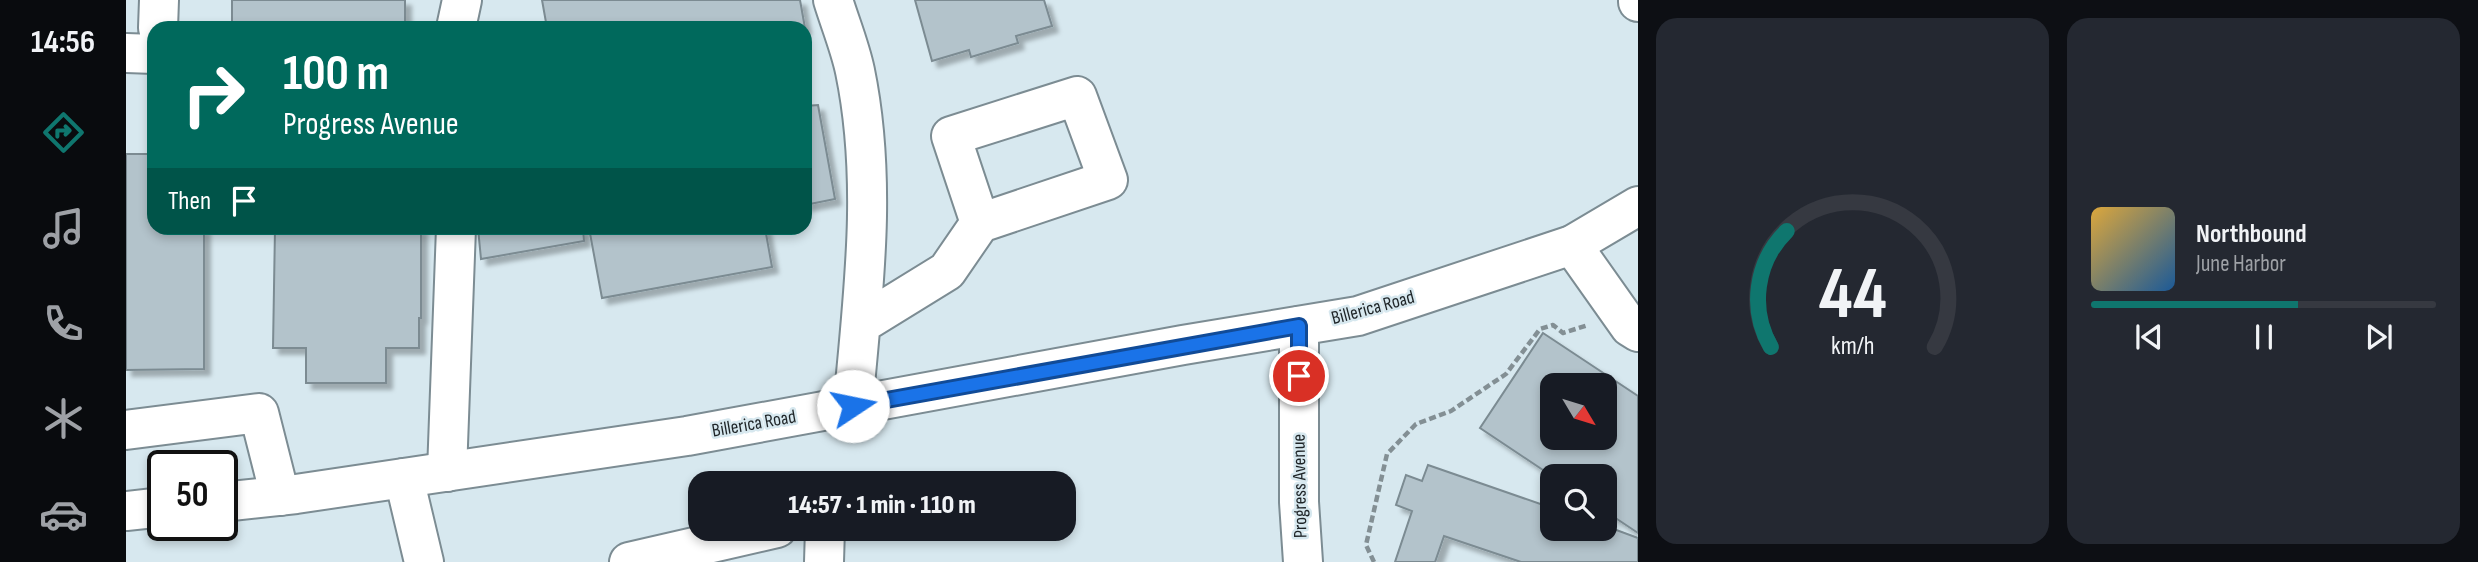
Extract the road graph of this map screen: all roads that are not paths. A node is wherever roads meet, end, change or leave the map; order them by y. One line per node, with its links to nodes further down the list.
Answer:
1 (159, 0): 4 (main road)
2 (462, 0): 5 (main road)
3 (832, 0): 13 (main road)
4 (158, 21)
5 (458, 21)
6 (126, 53): 7 (main road)
7 (147, 54)
8 (1638, 206): 11 (main road, Billerica Road)
9 (980, 223): 13 (main road)
10 (456, 235): 17 (main road)
11 (1572, 245): 12 (main road); 14 (main road, Billerica Road)
12 (1628, 320)
13 (861, 324): 15 (main road)
14 (1299, 326): 15 (main road, Billerica Road); 28 (main road, Progress Avenue)
15 (853, 406): 17 (main road, Billerica Road)
16 (126, 429): 19 (main road)
17 (447, 472): 18 (main road, Billerica Road)
18 (404, 478): 19 (main road, Billerica Road); 25 (main road)
19 (280, 496): 20 (main road, Billerica Road)
20 (238, 500)
21 (147, 509): 22 (main road)
22 (126, 511)
23 (720, 541): 26 (main road)
24 (825, 541): 27 (main road)
25 (424, 562)
26 (629, 562)
27 (824, 562)
28 (1303, 562)

